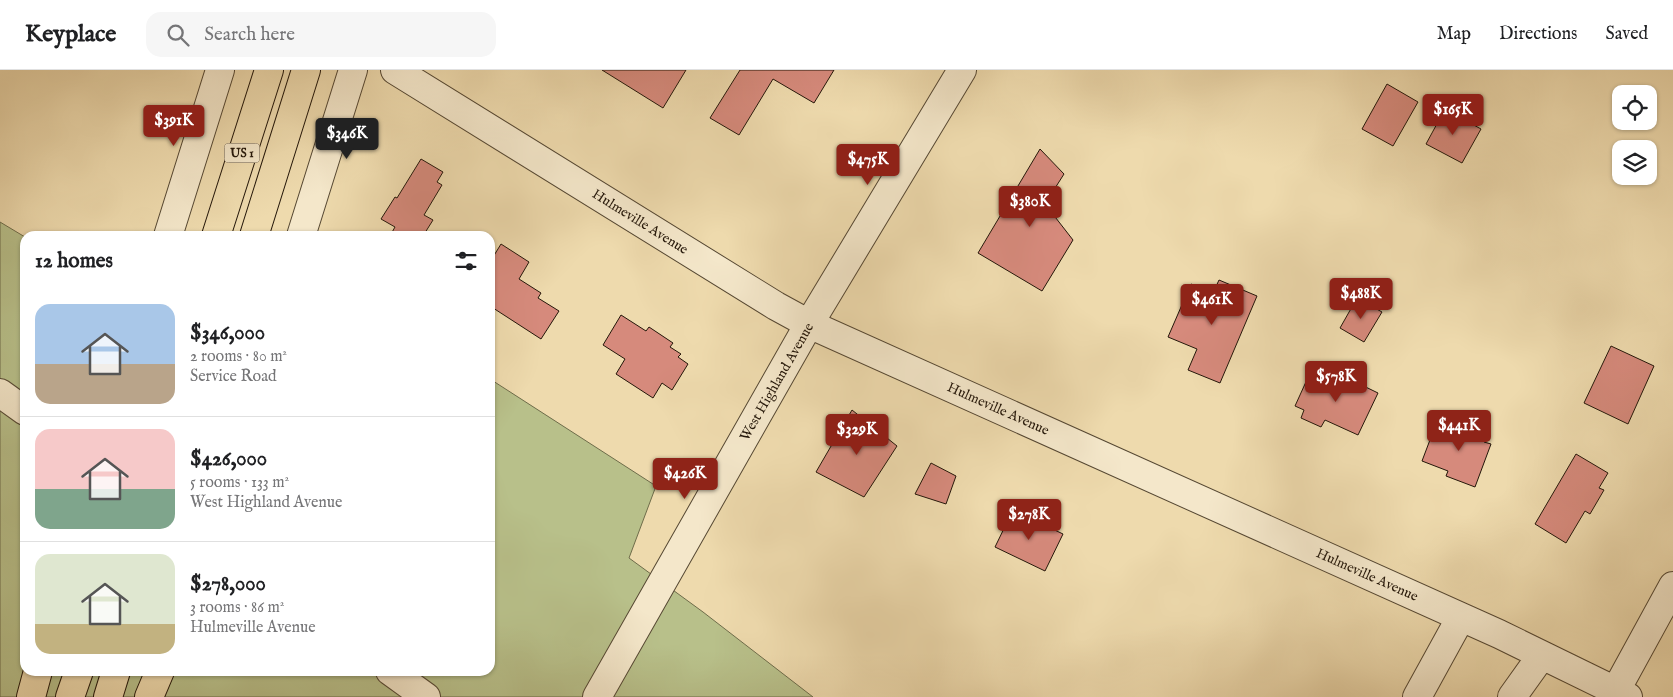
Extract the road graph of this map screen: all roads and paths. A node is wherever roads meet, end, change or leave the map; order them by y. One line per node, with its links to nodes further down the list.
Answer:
1 (220, 70): 7 (street)
2 (269, 70): 8 (highway, US 1)
3 (306, 70): 9 (highway, US 1)
4 (353, 70): 10 (street)
5 (395, 70): 11 (street, Hulmeville Avenue)
6 (962, 70): 11 (street, West Highland Avenue)
7 (170, 231)
8 (218, 231)
9 (256, 231)
10 (303, 231)
11 (809, 324): 15 (street, Hulmeville Avenue); 32 (street, West Highland Avenue)
12 (0, 393): 13 (street)
13 (20, 407)
14 (1673, 586): 24 (street)
15 (1461, 617): 16 (street, Hulmeville Avenue); 33 (street)
16 (1542, 655): 24 (street, Hulmeville Avenue); 34 (street)
17 (28, 676): 25 (street)
18 (37, 676): 26 (highway)
19 (77, 676): 27 (highway)
20 (114, 676): 28 (highway)
21 (159, 676): 29 (highway)
22 (160, 676): 30 (street)
23 (397, 676): 31 (street)
24 (1621, 694)
25 (22, 697)
26 (32, 697)
27 (70, 697)
28 (108, 697)
29 (149, 697)
30 (155, 697)
31 (426, 697)
32 (597, 697)
33 (1417, 697)
34 (1512, 697)

